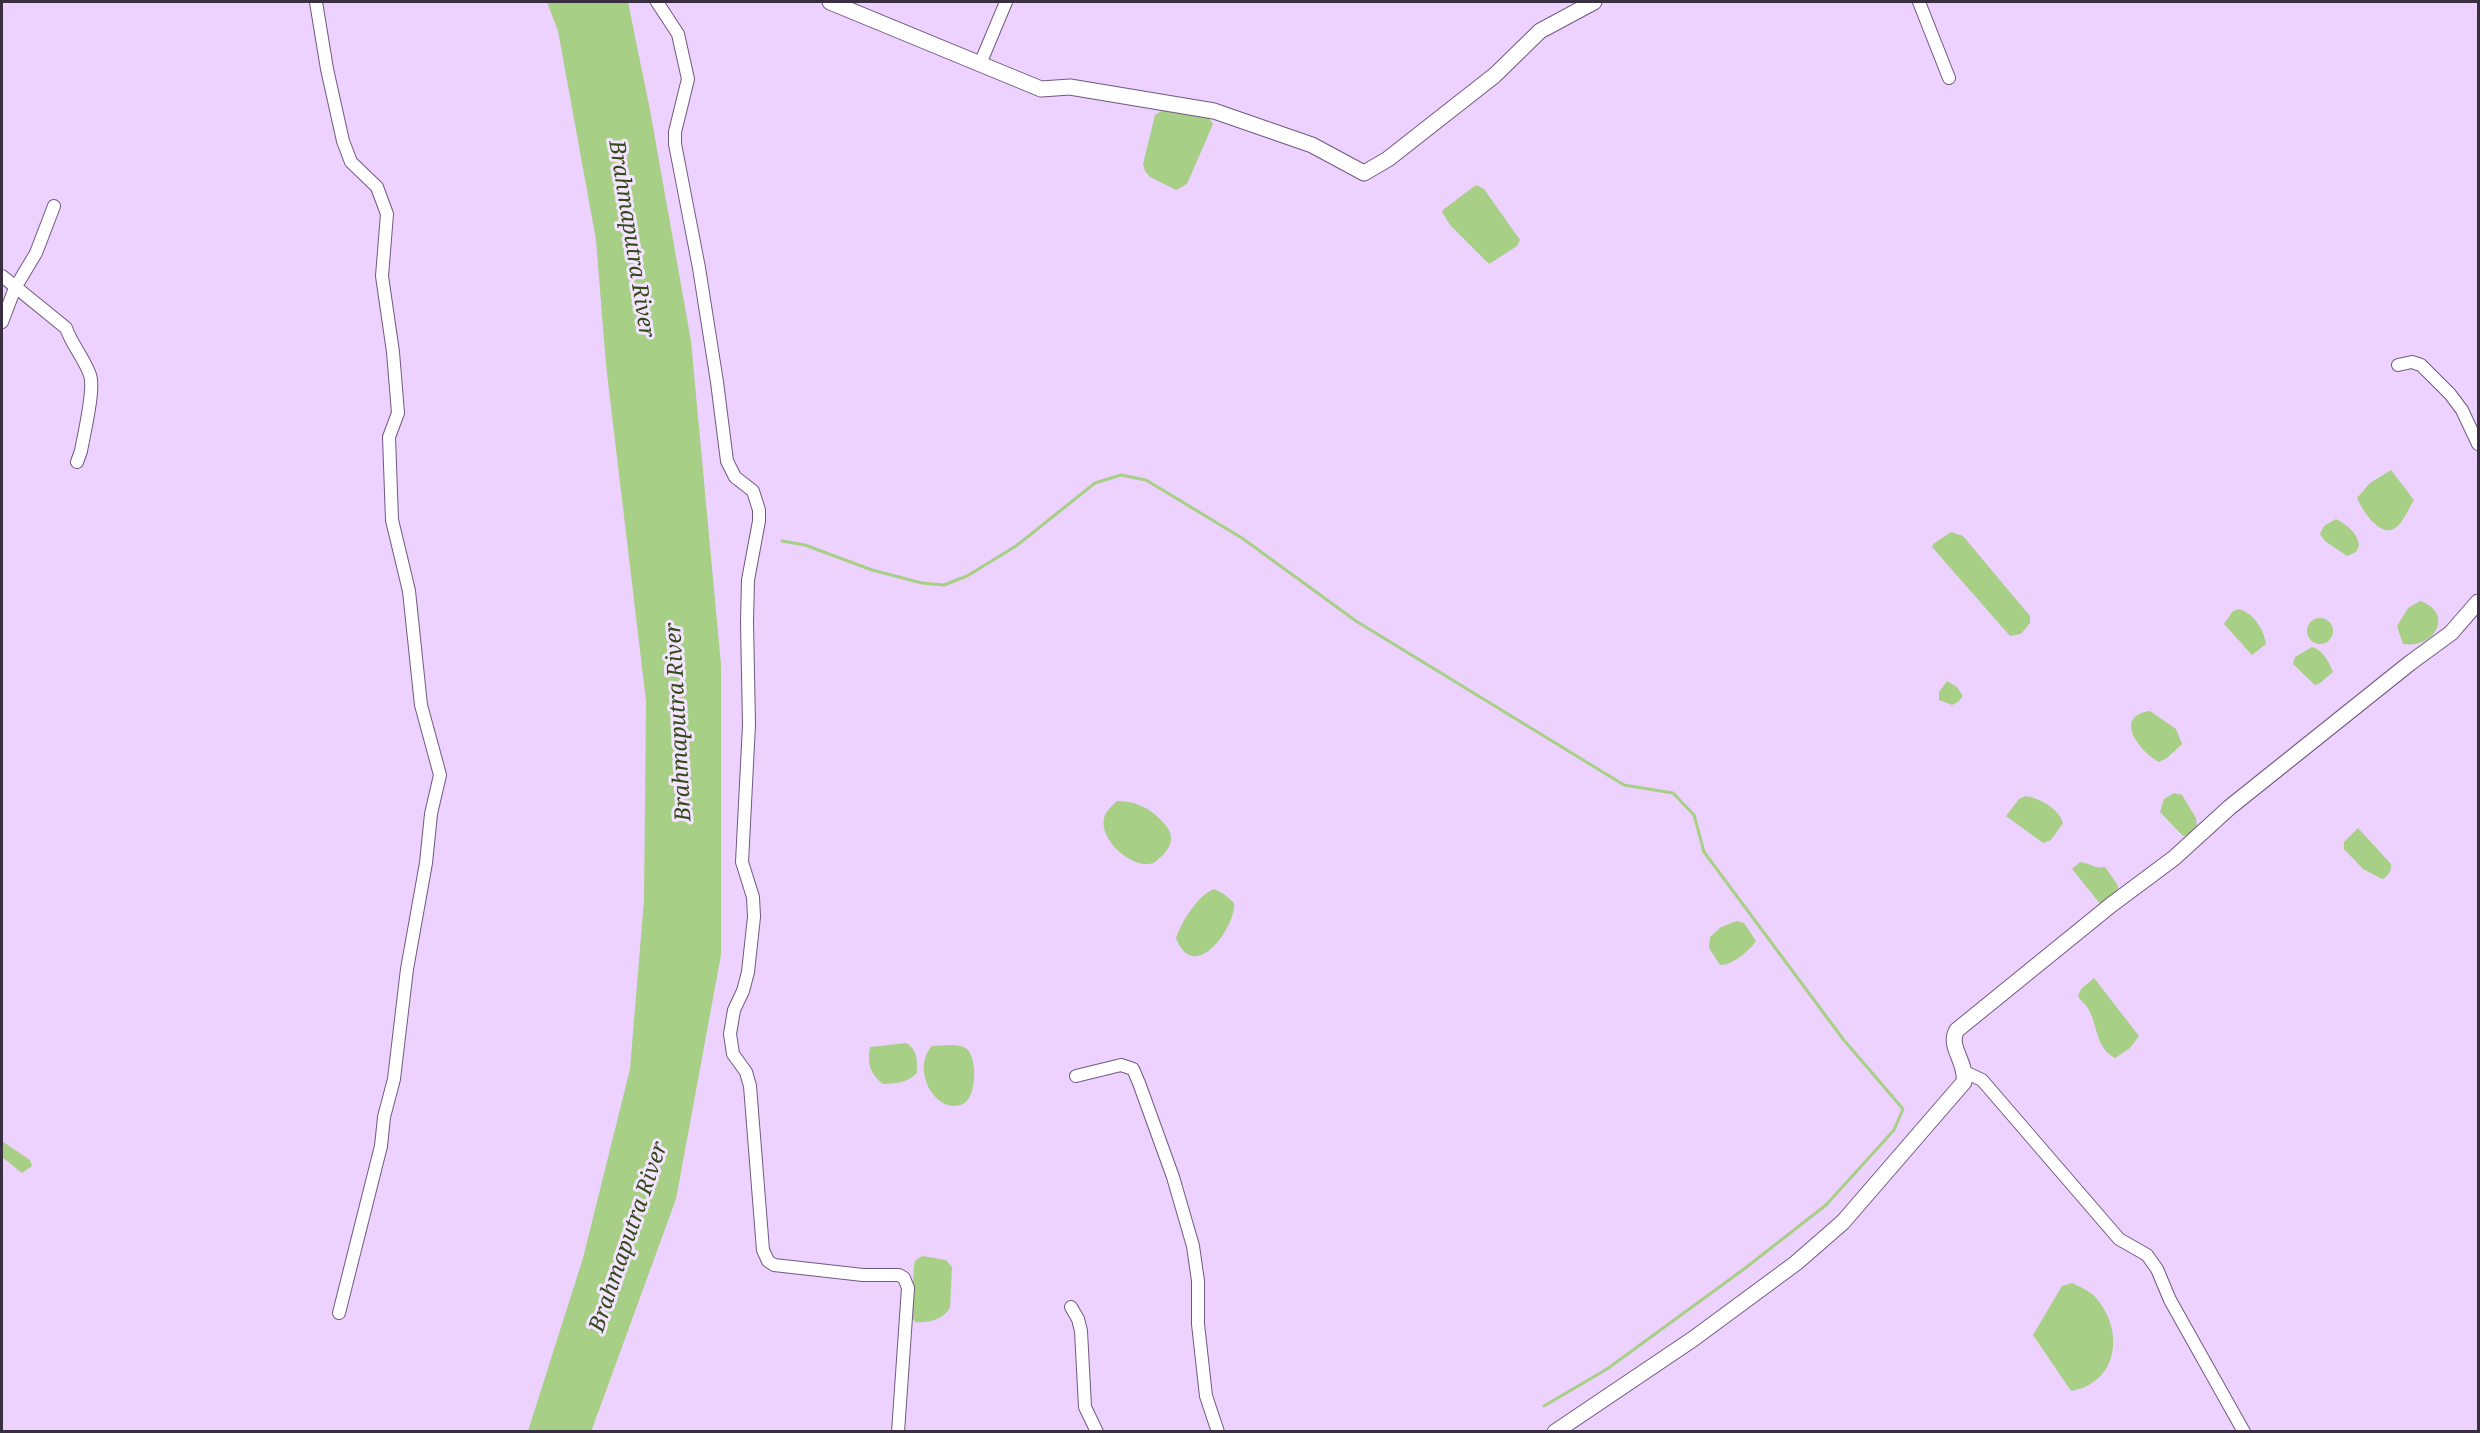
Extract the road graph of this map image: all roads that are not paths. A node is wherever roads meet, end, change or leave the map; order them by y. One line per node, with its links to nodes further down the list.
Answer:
1 (316, 2): 20 (street)
2 (657, 2): 21 (street)
3 (830, 2): 7 (street)
4 (1006, 2): 7 (street)
5 (1594, 2): 7 (street)
6 (1919, 2): 8 (street)
7 (980, 63)
8 (1949, 78)
9 (54, 206): 11 (street)
10 (2, 276): 11 (street)
11 (15, 288): 12 (street); 15 (street)
12 (2, 322)
13 (2398, 365): 14 (street)
14 (2478, 444)
15 (76, 462)
16 (2478, 602): 17 (street)
17 (1965, 1072): 24 (street); 25 (street)
18 (1076, 1076): 23 (street)
19 (1071, 1307): 22 (street)
20 (339, 1313)
21 (898, 1431)
22 (1097, 1431)
23 (1218, 1431)
24 (1555, 1431)
25 (2244, 1431)

